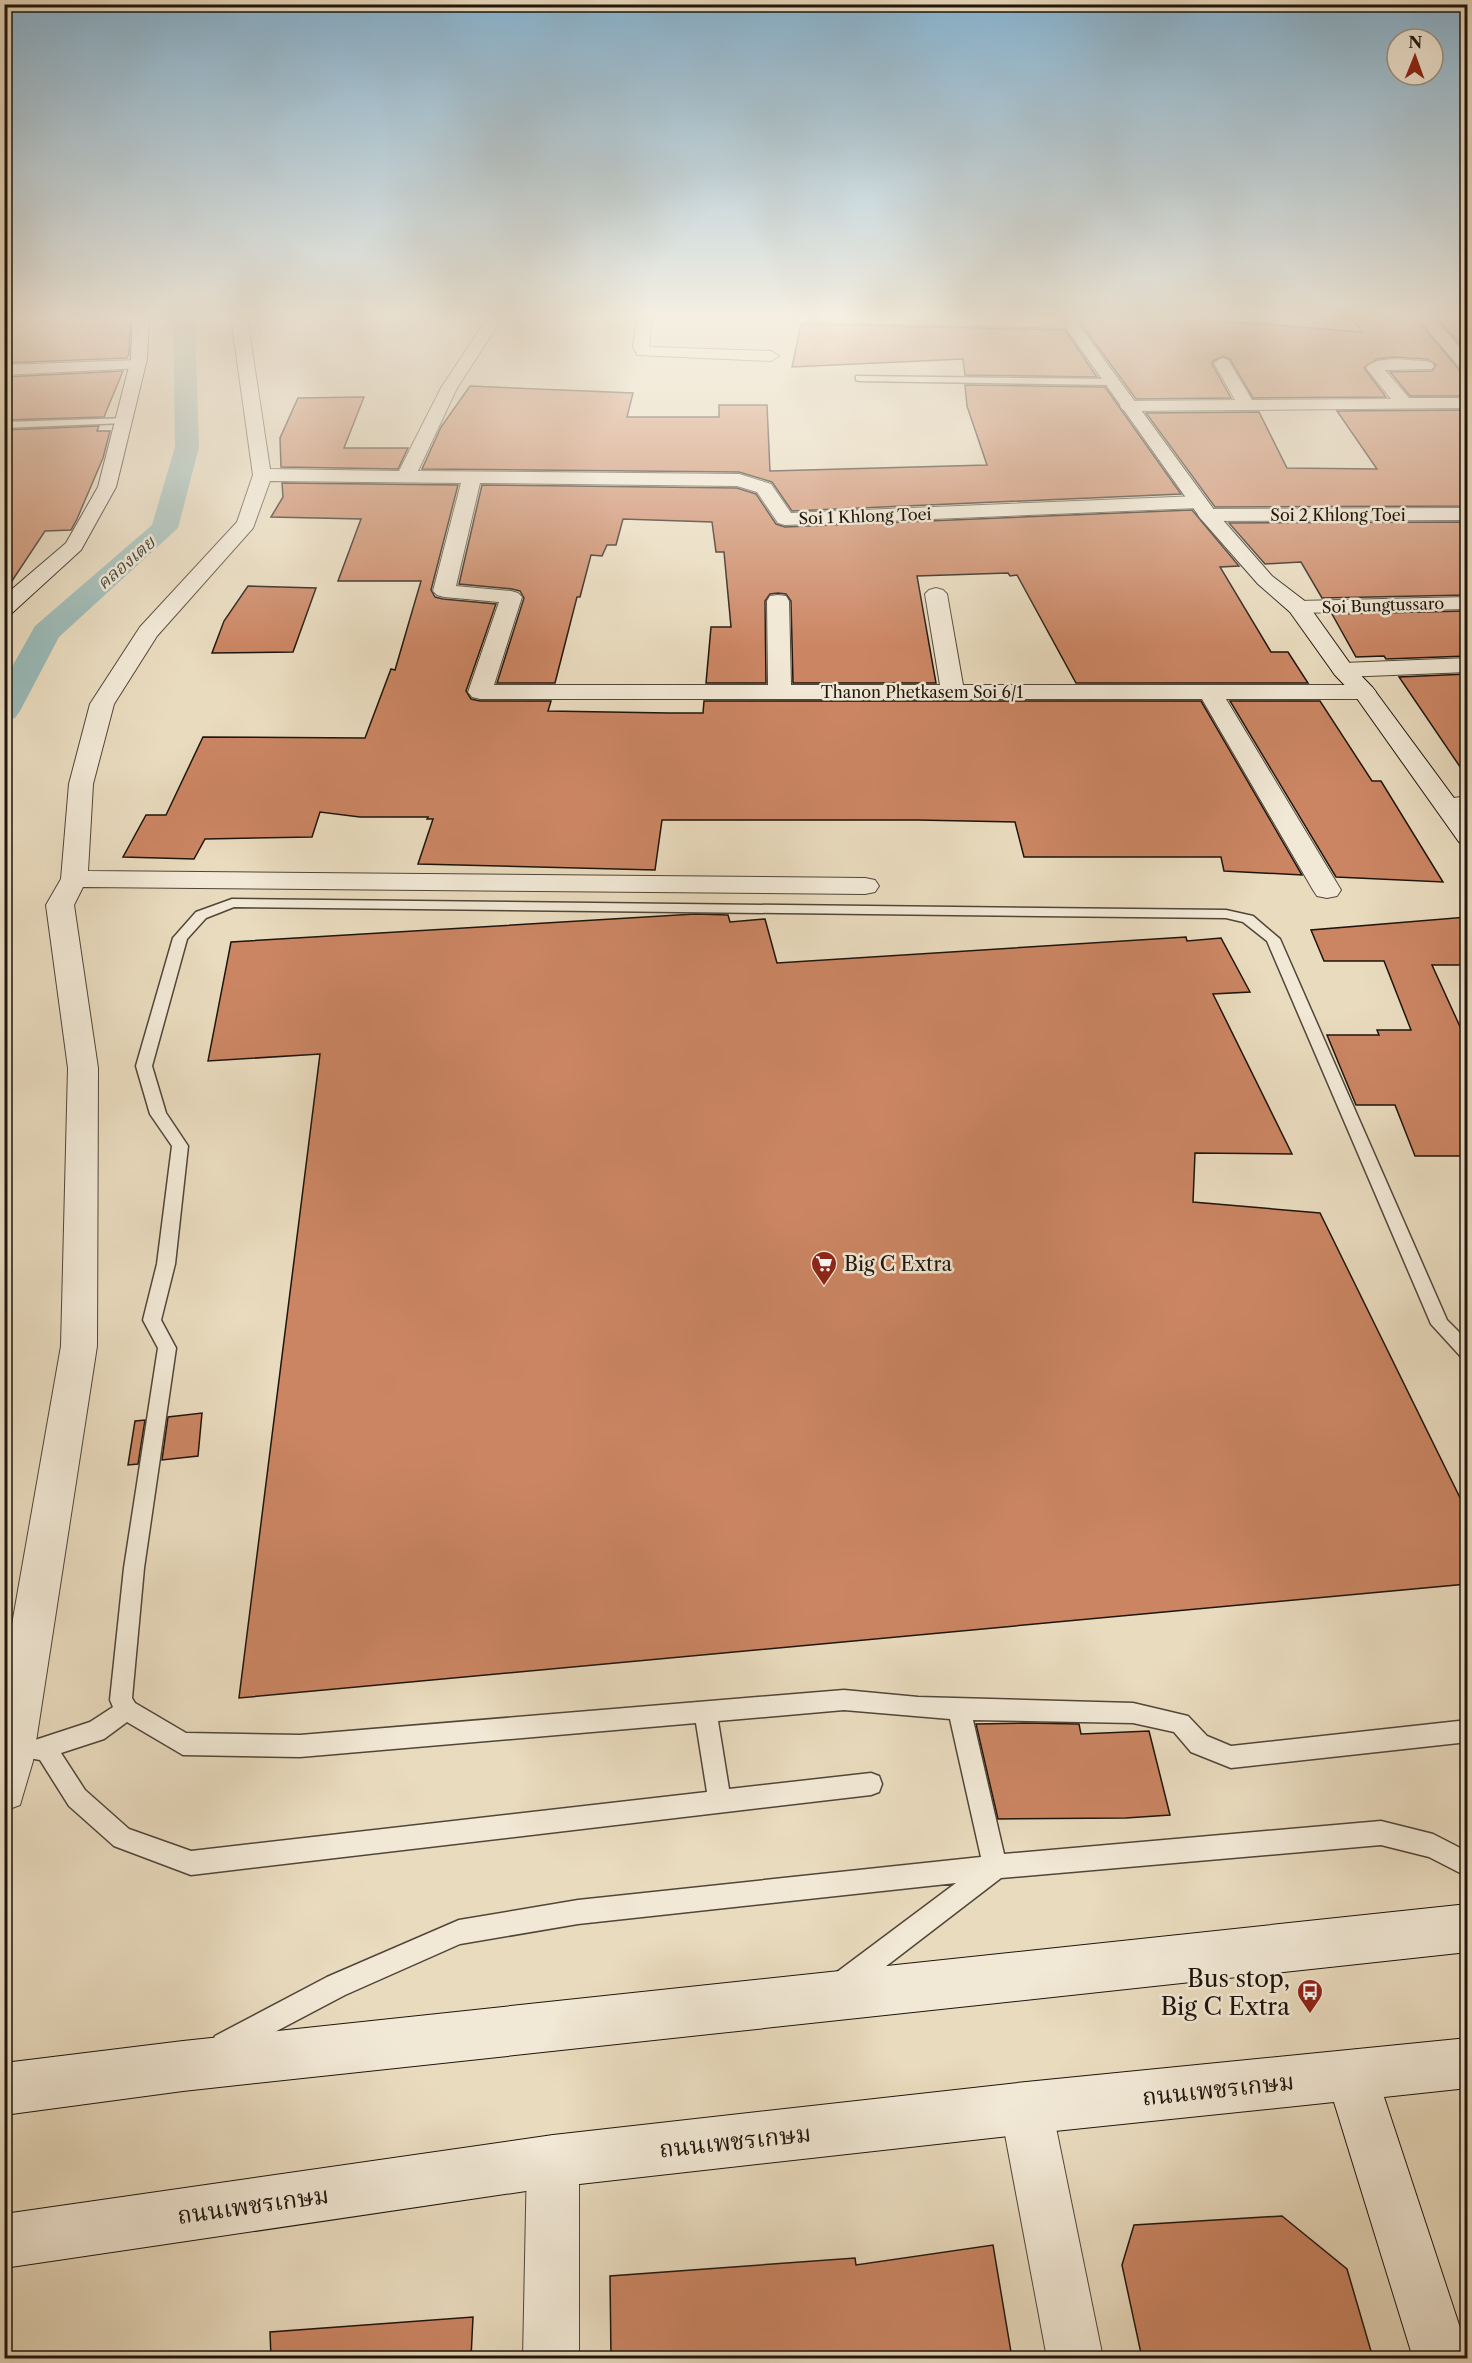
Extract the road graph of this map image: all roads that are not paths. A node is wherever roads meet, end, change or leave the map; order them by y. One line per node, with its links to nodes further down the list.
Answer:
1 (123, 427): 14 (street)
2 (255, 427): 5 (street)
3 (430, 427): 6 (street)
4 (1144, 427): 8 (street)
5 (262, 475): 6 (street, Soi 1 Khlong Toei); 23 (street)
6 (406, 476): 7 (street, Soi 1 Khlong Toei)
7 (472, 477): 8 (street, Soi 1 Khlong Toei); 17 (street, Thanon Phetkasem Soi 6/1)
8 (1203, 509): 9 (street, Soi 2 Khlong Toei); 13 (street)
9 (1467, 514)
10 (936, 594): 18 (street)
11 (778, 601): 17 (street)
12 (1467, 603): 13 (street, Soi Bungtussaro)
13 (1298, 607): 16 (street)
14 (4, 608)
15 (1467, 665): 16 (street)
16 (1343, 670): 20 (street)
17 (780, 692): 18 (street, Thanon Phetkasem Soi 6/1)
18 (953, 692): 19 (street, Thanon Phetkasem Soi 6/1)
19 (1210, 692): 20 (street, Thanon Phetkasem Soi 6/1); 25 (street)
20 (1364, 692): 21 (street)
21 (1458, 805): 22 (street)
22 (1467, 836)
23 (74, 879): 24 (street); 32 (street)
24 (866, 886)
25 (1327, 891)
26 (1467, 1353): 28 (lane)
27 (959, 1708): 29 (lane); 30 (lane); 36 (lane)
28 (128, 1710): 29 (lane); 31 (lane)
29 (705, 1712): 34 (lane)
30 (1467, 1731)
31 (45, 1747): 32 (lane); 34 (lane)
32 (8, 1775)
33 (871, 1784): 34 (lane)
34 (720, 1802)
35 (1467, 1865): 36 (lane)
36 (995, 1868): 38 (lane); 40 (lane)
37 (1467, 1928): 38 (street)
38 (824, 1998): 40 (street)
39 (1467, 2063): 41 (street, ถนนเพชรเกษม)
40 (183, 2067): 42 (street)
41 (1351, 2076): 43 (street, ถนนเพชรเกษม); 48 (street)
42 (4, 2089)
43 (1026, 2108): 44 (street, ถนนเพชรเกษม); 47 (street)
44 (553, 2162): 45 (street, ถนนเพชรเกษม); 46 (street)
45 (4, 2241)
46 (551, 2358)
47 (1075, 2358)
48 (1441, 2358)

